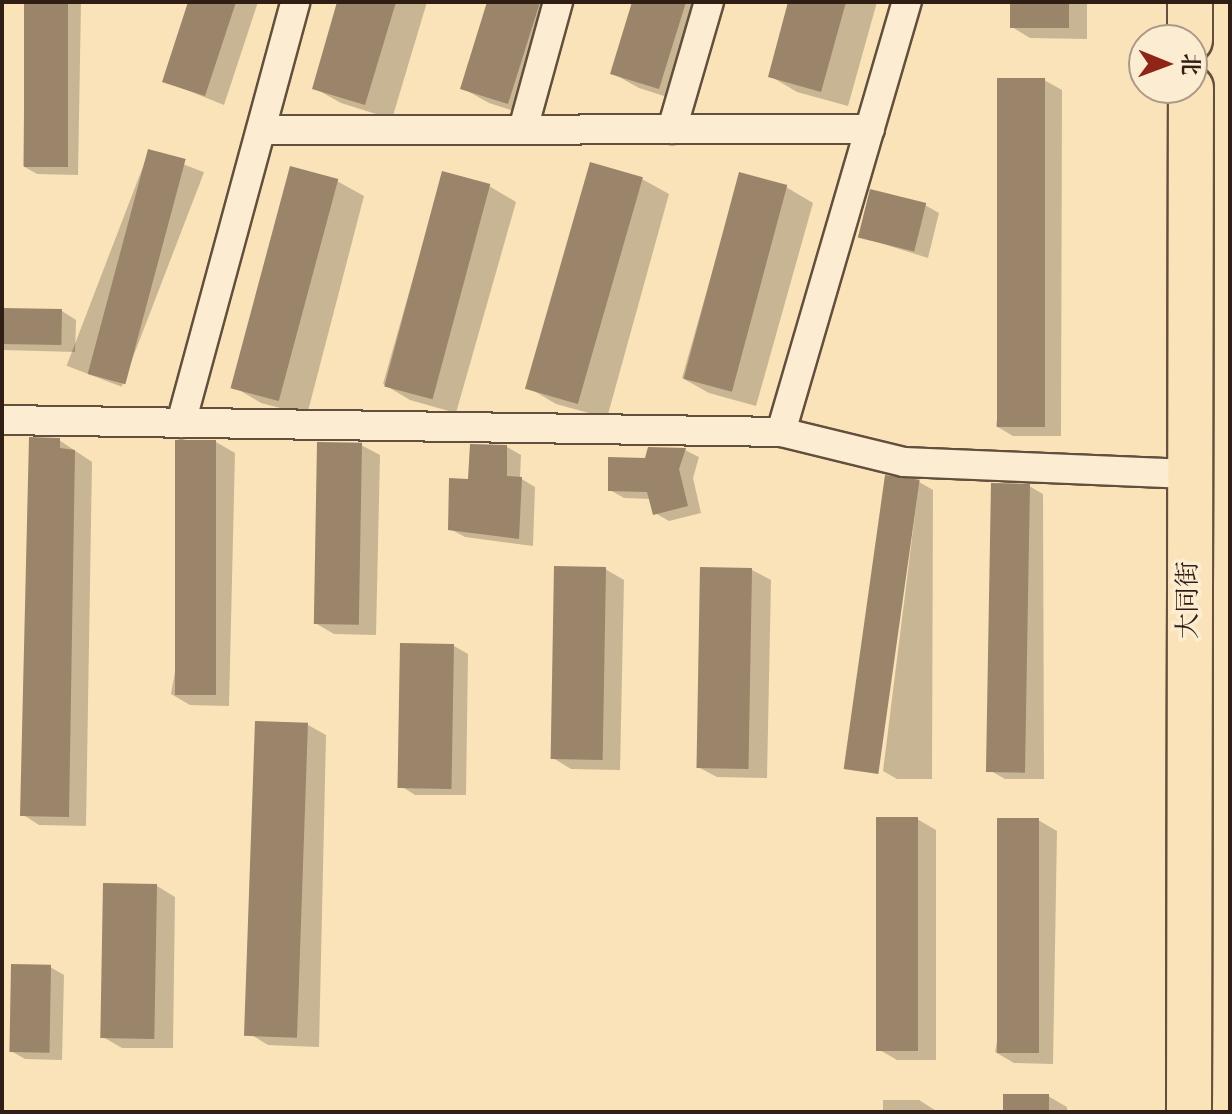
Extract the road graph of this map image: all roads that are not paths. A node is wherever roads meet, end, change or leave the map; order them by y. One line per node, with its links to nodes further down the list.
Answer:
1 (295, 2): 11 (street)
2 (558, 2): 8 (street)
3 (709, 2): 9 (street)
4 (907, 2): 10 (street)
5 (1190, 2): 6 (main road)
6 (1190, 24)
7 (1191, 104): 15 (main road, 大同街)
8 (523, 129): 9 (street); 11 (street)
9 (672, 129): 10 (street)
10 (870, 129): 14 (street)
11 (263, 130): 13 (street)
12 (2, 420): 13 (street)
13 (181, 423): 14 (street)
14 (781, 432): 15 (street)
15 (1189, 474): 16 (main road, 大同街)
16 (1189, 1112)

